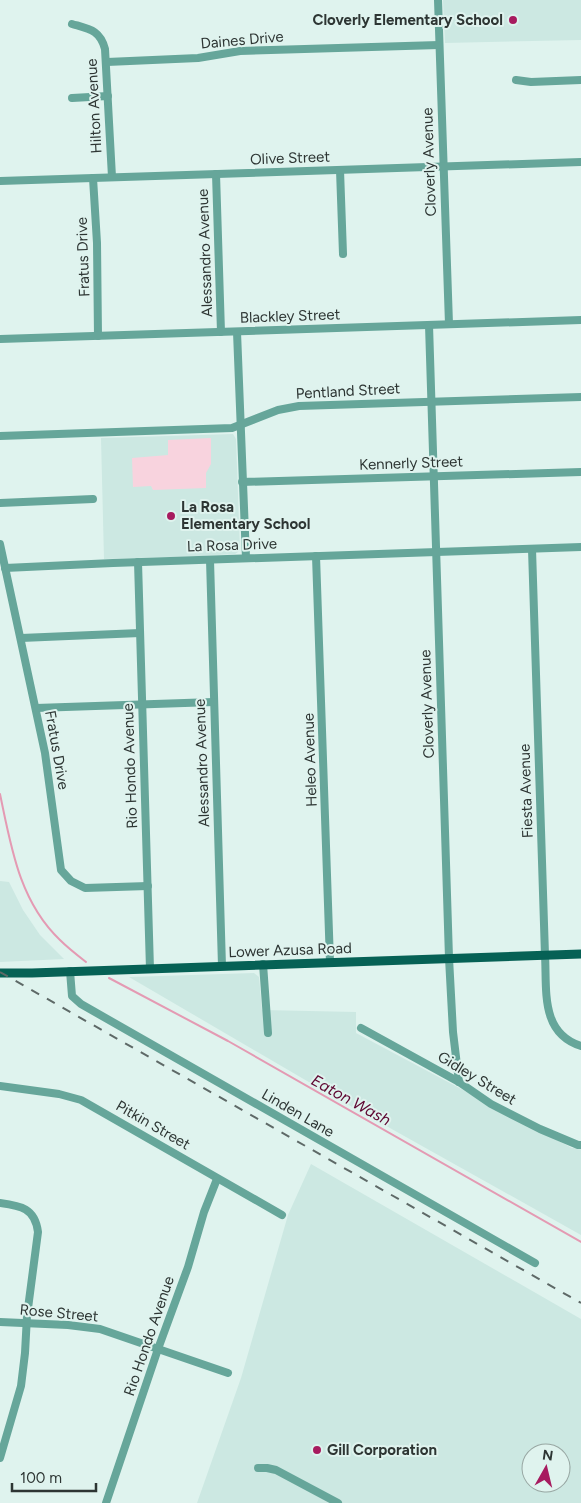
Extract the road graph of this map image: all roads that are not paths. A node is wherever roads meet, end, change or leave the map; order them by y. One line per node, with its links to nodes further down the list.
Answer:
1 (438, 0): 3 (street, Cloverly Avenue)
2 (72, 24): 4 (street, Hilton Avenue)
3 (439, 45): 4 (street, Daines Drive); 10 (street, Cloverly Avenue)
4 (107, 62): 7 (street, Hilton Avenue)
5 (516, 80): 6 (street)
6 (581, 80)
7 (108, 96): 8 (street); 13 (street, Hilton Avenue)
8 (72, 98)
9 (581, 162): 10 (street, Olive Street)
10 (443, 166): 11 (street, Olive Street); 18 (street, Cloverly Avenue)
11 (340, 170): 12 (street, Olive Street); 16 (street)
12 (216, 174): 13 (street, Olive Street); 20 (street, Alessandro Avenue)
13 (112, 177): 14 (street, Olive Street)
14 (93, 178): 15 (street, Olive Street); 22 (street, Fratus Drive)
15 (0, 181)
16 (343, 254)
17 (581, 320): 18 (street, Blackley Street)
18 (448, 324): 19 (street, Blackley Street)
19 (429, 325): 21 (street, Blackley Street); 25 (street, Cloverly Avenue)
20 (221, 332): 21 (street, Blackley Street); 22 (street, Blackley Street)
21 (237, 332): 26 (street)
22 (98, 336): 23 (street, Blackley Street)
23 (0, 339)
24 (581, 397): 25 (street, Pentland Street)
25 (431, 402): 26 (street, Pentland Street); 29 (street, Cloverly Avenue)
26 (241, 426): 27 (street, Pentland Street); 30 (street)
27 (0, 436)
28 (581, 472): 29 (street, Kennerly Street)
29 (434, 476): 30 (street, Kennerly Street); 36 (street, Cloverly Avenue)
30 (242, 482): 38 (street)
31 (93, 499): 32 (street)
32 (0, 503)
33 (0, 544): 41 (street, Fratus Drive)
34 (581, 547): 35 (street, La Rosa Drive)
35 (532, 549): 36 (street, La Rosa Drive); 49 (street, Fiesta Avenue)
36 (437, 552): 37 (street, La Rosa Drive); 50 (street, Cloverly Avenue)
37 (316, 556): 38 (street, La Rosa Drive); 51 (street, Heleo Avenue)
38 (246, 558): 39 (street, La Rosa Drive)
39 (210, 560): 40 (street, La Rosa Drive); 44 (street, Alessandro Avenue)
40 (138, 562): 41 (street, La Rosa Drive); 42 (street, Rio Hondo Avenue)
41 (5, 568): 43 (street, Fratus Drive)
42 (140, 633): 43 (street); 45 (street, Rio Hondo Avenue)
43 (21, 638): 46 (street, Fratus Drive)
44 (214, 702): 45 (street); 53 (street, Alessandro Avenue)
45 (142, 705): 46 (street); 47 (street, Rio Hondo Avenue)
46 (36, 708): 47 (street, Fratus Drive)
47 (148, 886): 54 (street, Rio Hondo Avenue)
48 (581, 954): 49 (main road, Lower Azusa Road)
49 (545, 955): 50 (main road, Lower Azusa Road); 59 (street, Fiesta Avenue)
50 (449, 958): 51 (main road, Lower Azusa Road); 60 (street, Cloverly Avenue)
51 (330, 962): 52 (main road, Lower Azusa Road)
52 (263, 964): 53 (main road, Lower Azusa Road); 58 (street)
53 (222, 966): 54 (main road, Lower Azusa Road)
54 (150, 969): 55 (main road, Lower Azusa Road)
55 (70, 971): 56 (main road, Lower Azusa Road); 66 (street, Linden Lane)
56 (0, 973)
57 (361, 1028): 60 (street, Gidley Street)
58 (268, 1033)
59 (581, 1046)
60 (459, 1082): 62 (street, Gidley Street)
61 (0, 1086): 63 (street, Pitkin Street)
62 (581, 1145)
63 (217, 1179): 65 (street, Pitkin Street); 69 (street, Rio Hondo Avenue)
64 (0, 1203): 68 (street)
65 (282, 1215)
66 (535, 1263)
67 (0, 1322): 68 (street, Rose Street)
68 (26, 1322): 69 (street, Rose Street); 71 (street)
69 (158, 1349): 70 (street, Rose Street); 73 (street, Rio Hondo Avenue)
70 (228, 1374)
71 (0, 1458)
72 (258, 1468): 74 (street)
73 (106, 1503)
74 (338, 1503)

